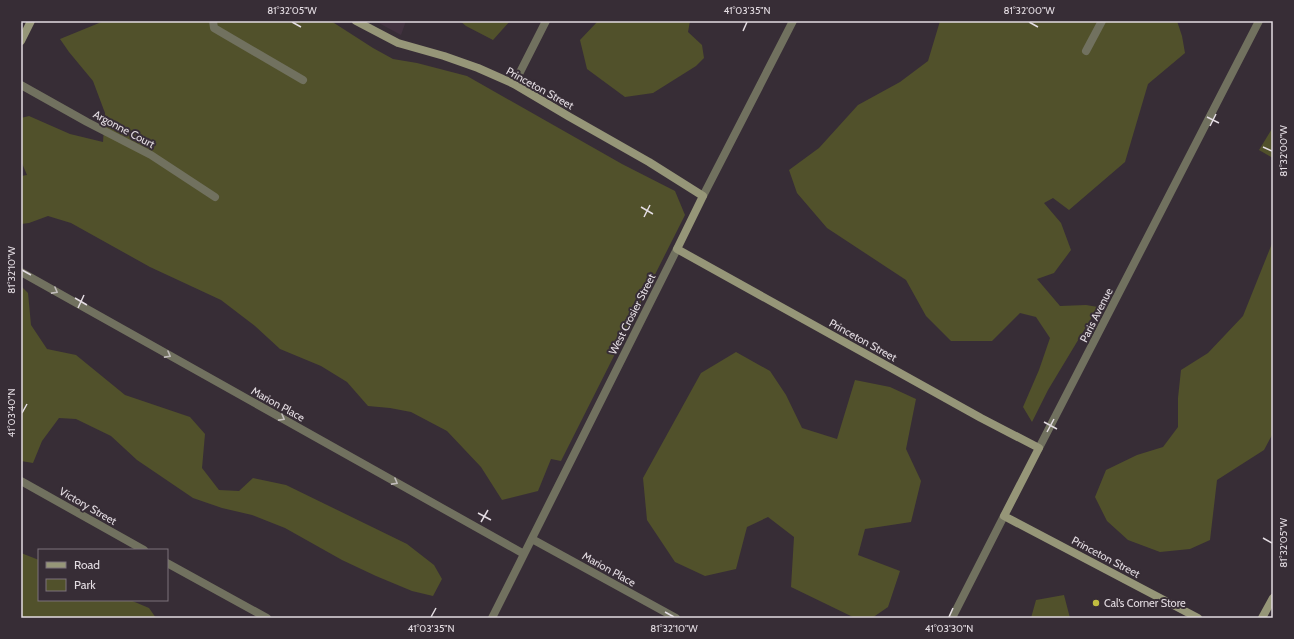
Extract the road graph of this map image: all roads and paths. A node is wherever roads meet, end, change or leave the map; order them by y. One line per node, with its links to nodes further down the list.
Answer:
1 (31, 21): 8 (street)
2 (213, 21): 10 (street)
3 (356, 21): 11 (street, Princeton Street)
4 (546, 21): 11 (street)
5 (793, 21): 13 (street, West Crosier Street)
6 (1102, 21): 9 (street)
7 (1259, 21): 17 (street, Paris Avenue)
8 (21, 41)
9 (1086, 51)
10 (303, 80)
11 (514, 84): 13 (street, Princeton Street)
12 (21, 85): 14 (street, Argonne Court)
13 (703, 196): 15 (street, West Crosier Street)
14 (215, 197)
15 (677, 249): 17 (street, Princeton Street); 20 (street, West Crosier Street)
16 (21, 272): 22 (street, Marion Place, one-way to 22)
17 (1039, 448): 19 (street, Paris Avenue)
18 (21, 481): 21 (street, Victory Street)
19 (1004, 516): 28 (street, Paris Avenue); 29 (street, Princeton Street)
20 (532, 539): 22 (street, West Crosier Street); 27 (street, Marion Place)
21 (142, 549)
22 (524, 554): 26 (street, West Crosier Street)
23 (168, 564): 25 (street)
24 (1273, 598): 30 (street)
25 (267, 618)
26 (492, 618)
27 (676, 618)
28 (952, 618)
29 (1198, 618)
30 (1262, 618)

